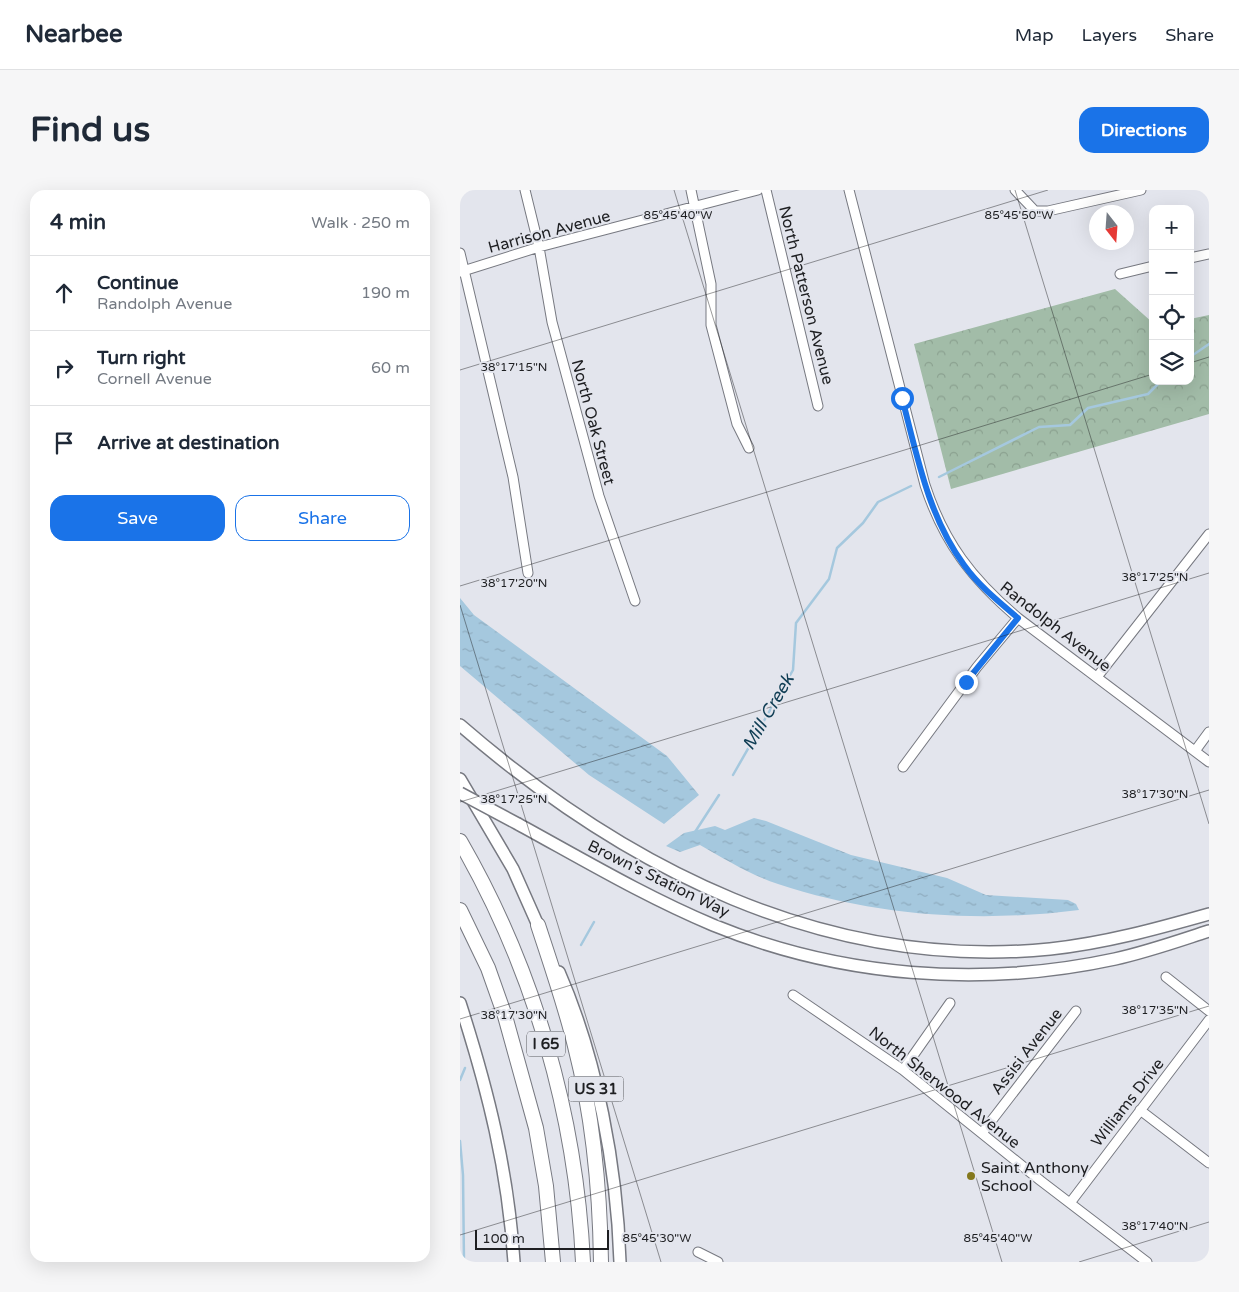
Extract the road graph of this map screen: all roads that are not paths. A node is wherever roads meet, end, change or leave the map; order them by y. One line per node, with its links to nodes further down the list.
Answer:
1 (525, 190): 9 (street, North Oak Street)
2 (691, 190): 8 (street)
3 (758, 190): 8 (street, Harrison Avenue)
4 (766, 190): 16 (street, North Patterson Avenue)
5 (849, 190): 21 (street, Randolph Avenue)
6 (1015, 190): 7 (street)
7 (1141, 190)
8 (695, 207): 9 (street, Harrison Avenue); 17 (street)
9 (539, 247): 14 (street, Harrison Avenue); 20 (street, North Oak Street)
10 (460, 253): 14 (street)
11 (1209, 254): 12 (street)
12 (1194, 257)
13 (1149, 267): 15 (street)
14 (462, 271): 19 (street)
15 (1120, 274)
16 (818, 406)
17 (749, 448)
18 (1209, 534): 22 (street)
19 (528, 573)
20 (635, 601)
21 (1018, 618): 22 (street, Randolph Avenue); 27 (street)
22 (1097, 677): 25 (street, Randolph Avenue)
23 (460, 725): 32 (main road, Brown's Station Way)
24 (1209, 732): 25 (street)
25 (1195, 751): 26 (street, Randolph Avenue)
26 (1209, 762)
27 (904, 767)
28 (460, 779): 33 (main road, US 31)
29 (460, 793): 34 (main road, Brown's Station Way, bridge)
30 (460, 841): 49 (highway, I 65)
31 (460, 910): 48 (highway, I 65)
32 (1209, 914)
33 (538, 925): 50 (highway); 51 (main road, US 31)
34 (1209, 931)
35 (1166, 977): 39 (street)
36 (793, 995): 42 (street, North Sherwood Avenue)
37 (460, 1003): 47 (main road)
38 (950, 1003): 42 (street)
39 (1209, 1011)
40 (1076, 1012): 44 (street, Assisi Avenue)
41 (1209, 1020): 43 (street, Williams Drive)
42 (903, 1070): 44 (street, North Sherwood Avenue)
43 (1140, 1110): 45 (street); 46 (street, Williams Drive)
44 (982, 1133): 46 (street, North Sherwood Avenue)
45 (1209, 1163)
46 (1070, 1202): 54 (street, North Sherwood Avenue)
47 (514, 1262)
48 (554, 1262)
49 (583, 1262)
50 (601, 1262)
51 (620, 1262)
52 (699, 1262): 53 (street)
53 (718, 1262)
54 (1147, 1262)

